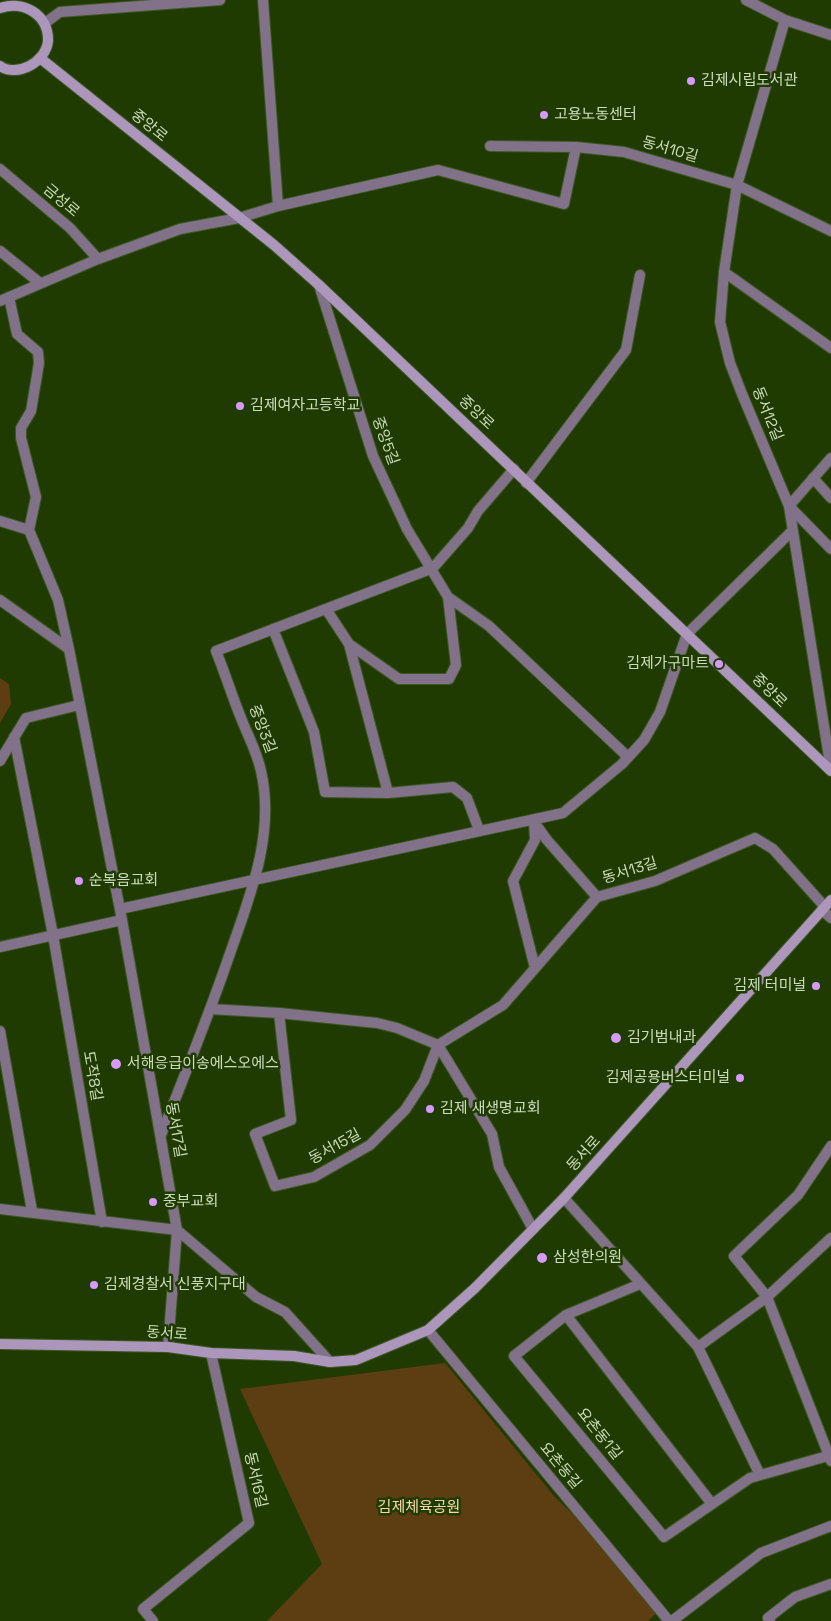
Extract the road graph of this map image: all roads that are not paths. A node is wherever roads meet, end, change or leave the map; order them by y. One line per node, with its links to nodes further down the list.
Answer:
1 (220, 0): 7 (street)
2 (263, 0): 15 (street)
3 (746, 0): 6 (street)
4 (30, 3): 5 (street); 7 (street)
5 (0, 8)
6 (785, 20): 8 (street); 14 (street, 동서12길)
7 (45, 23): 9 (street)
8 (831, 35)
9 (40, 58): 10 (street); 16 (street, 중앙로)
10 (0, 66)
11 (490, 146): 12 (street, 동서10길)
12 (576, 147): 14 (street, 동서10길); 15 (street)
13 (0, 170): 19 (street, 금성로)
14 (737, 185): 17 (street, 동서10길); 20 (street, 동서12길)
15 (278, 206): 16 (street)
16 (239, 218): 19 (street); 23 (street, 중앙로)
17 (831, 231)
18 (0, 250): 22 (street)
19 (98, 259): 22 (street)
20 (724, 272): 25 (street); 31 (street, 동서12길)
21 (640, 275): 29 (street)
22 (40, 283): 24 (street)
23 (320, 285): 27 (street, 중앙로); 36 (street, 중앙5길)
24 (5, 299): 33 (street)
25 (831, 348)
26 (831, 458): 28 (street)
27 (514, 469): 29 (street, 중앙로); 36 (street, 중앙3길)
28 (812, 478): 30 (street); 31 (street)
29 (526, 483): 41 (street, 중앙로)
30 (831, 498)
31 (789, 506): 34 (street, 중앙로); 35 (street, 동서12길)
32 (0, 521): 33 (street)
33 (29, 530): 43 (street, 동서17길)
34 (792, 531): 41 (street); 48 (street, 중앙로)
35 (831, 549)
36 (433, 568): 37 (street, 중앙5길); 39 (street, 중앙3길)
37 (448, 597): 42 (street, 중앙5길); 46 (street, 중앙5길)
38 (0, 600): 43 (street)
39 (326, 609): 40 (street, 중앙3길); 42 (street)
40 (273, 629): 49 (street); 52 (street, 중앙3길)
41 (687, 634): 46 (street); 48 (street, 중앙로)
42 (349, 644): 49 (street)
43 (69, 649): 44 (street, 동서17길)
44 (79, 705): 45 (street); 55 (street, 동서17길)
45 (14, 737): 47 (street); 58 (street, 도작8길)
46 (628, 757): 50 (street)
47 (0, 761)
48 (831, 771)
49 (388, 793): 51 (street)
50 (534, 821): 51 (street); 53 (street); 60 (street)
51 (479, 830): 52 (street)
52 (255, 880): 55 (street); 61 (street)
53 (597, 897): 54 (street, 동서13길); 60 (street, 동서13길)
54 (826, 906): 56 (street); 67 (street, 동서로)
55 (120, 909): 57 (street, 동서17길)
56 (831, 918)
57 (122, 920): 58 (street); 65 (street, 동서17길)
58 (54, 935): 59 (street); 70 (street, 도작8길)
59 (0, 947)
60 (535, 968): 64 (street, 동서13길)
61 (210, 1009): 62 (street); 65 (street)
62 (279, 1013): 64 (street); 64 (street, 동서15길)
63 (0, 1031): 69 (street)
64 (438, 1045): 71 (street)
65 (161, 1135): 72 (street, 동서17길)
66 (831, 1146): 75 (street, 요촌동1길)
67 (564, 1198): 71 (street, 동서로); 74 (street)
68 (0, 1209): 69 (street)
69 (32, 1211): 70 (street)
70 (102, 1222): 72 (street)
71 (534, 1229): 77 (street, 동서로)
72 (177, 1230): 79 (street, 동서17길); 82 (street)
73 (831, 1238): 75 (street)
74 (640, 1284): 76 (street, 요촌동1길); 80 (street)
75 (767, 1297): 80 (street); 83 (street, 요촌동1길)
76 (566, 1315): 85 (street); 85 (street, 요촌동1길)
77 (428, 1330): 82 (street, 동서로); 89 (street, 요촌동길)
78 (0, 1344): 79 (street, 동서로)
79 (168, 1347): 81 (street, 동서로)
80 (698, 1347): 84 (street)
81 (211, 1353): 82 (street, 동서로); 88 (street, 동서16길)
82 (330, 1362)
83 (830, 1457): 84 (street, 요촌동1길)
84 (760, 1475): 85 (street, 요촌동1길)
85 (712, 1504)
86 (831, 1526): 89 (street)
87 (831, 1584): 90 (street)
88 (153, 1621)
89 (671, 1621)
90 (770, 1621)

